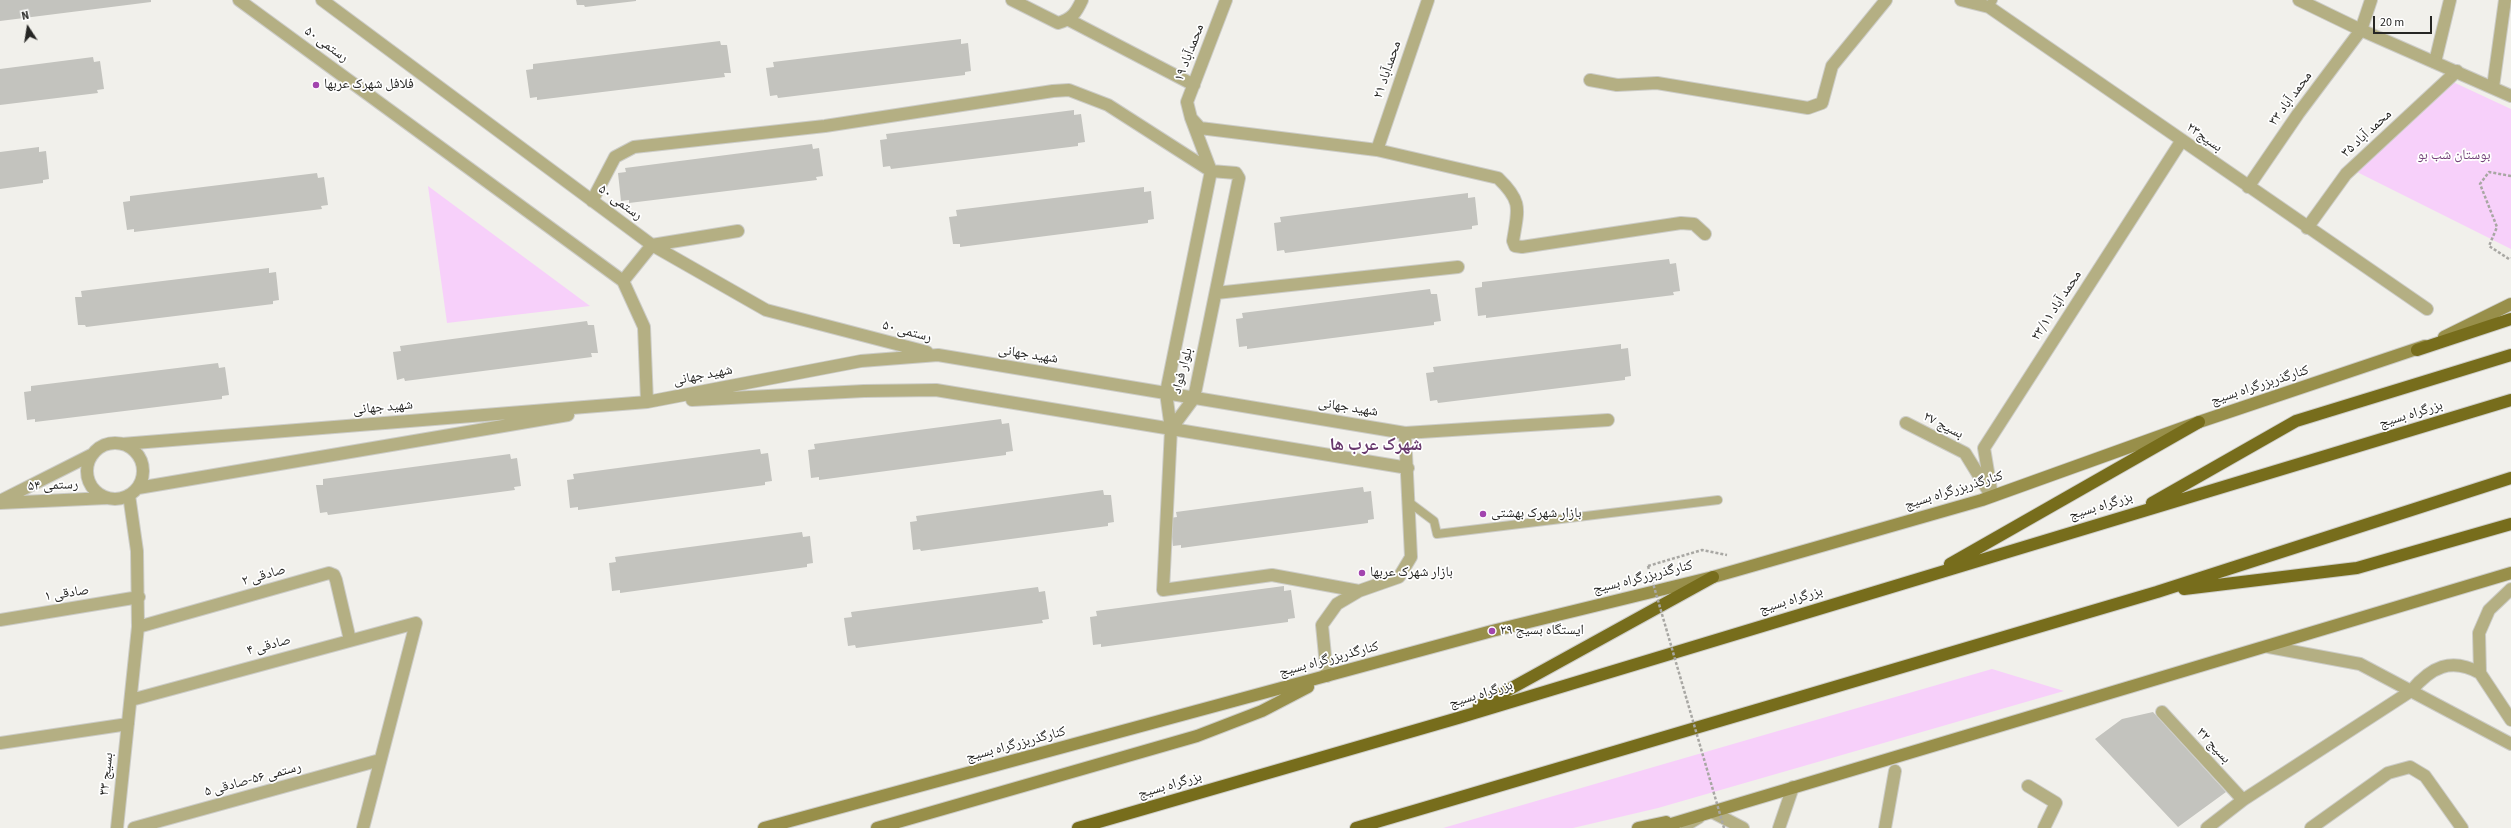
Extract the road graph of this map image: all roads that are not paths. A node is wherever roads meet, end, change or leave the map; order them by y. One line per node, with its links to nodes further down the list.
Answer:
1 (239, 0): 33 (street, رستمی ۵۰)
2 (322, 0): 27 (street, رستمی ۵۰)
3 (1012, 0): 14 (street)
4 (1082, 0): 14 (street)
5 (1226, 0): 19 (street, محمدآباد ۱۹)
6 (1428, 0): 24 (street, محمدآباد ۲۱)
7 (1886, 0): 18 (street)
8 (1961, 0): 13 (street, بسیج۲۳)
9 (2298, 0): 15 (street)
10 (2371, 0): 15 (street, محمد آباد ۳۳)
11 (2450, 0): 16 (street)
12 (2505, 0): 20 (street)
13 (1991, 3): 23 (street, بسیج۲۳)
14 (1069, 20): 19 (street)
15 (2361, 30): 16 (street); 26 (street, محمد آباد ۳۳)
16 (2435, 62): 17 (street)
17 (2457, 71): 20 (street); 28 (street, محمد آباد ۳۵)
18 (1590, 80)
19 (1194, 85): 22 (street, محمدآباد ۱۹)
20 (2493, 87): 21 (street)
21 (2511, 96)
22 (1191, 118): 24 (street); 25 (street, محمدآباد ۱۹)
23 (2182, 140): 26 (street, بسیج۲۳); 55 (street, محمد آباد ۲۳/۱۱)
24 (1377, 150): 30 (street)
25 (1211, 171): 27 (street); 34 (street, بلوار فواد); 41 (street, بلوار فواد)
26 (2248, 186): 28 (street, بسیج۲۳)
27 (592, 201): 31 (street, رستمی ۵۰)
28 (2308, 228): 36 (street, بسیج۲۳)
29 (738, 231): 31 (street)
30 (1705, 234)
31 (652, 245): 33 (street); 39 (street, رستمی ۵۰)
32 (1458, 268): 34 (street)
33 (623, 281): 44 (street, رستمی ۵۰)
34 (1216, 293): 42 (street, بلوار فواد)
35 (2511, 304): 38 (main road, کنارگذربزرگراه بسیج)
36 (2427, 309)
37 (2511, 318): 38 (highway)
38 (2417, 350): 46 (main road, کنارگذربزرگراه بسیج)
39 (938, 355): 41 (street, شهید جهانی); 44 (street, شهید جهانی)
40 (2511, 355): 60 (highway)
41 (1166, 393): 42 (street, شهید جهانی); 48 (street, بلوار فواد)
42 (1194, 398): 48 (street, بلوار فواد); 49 (street, شهید جهانی)
43 (2511, 400): 60 (highway, بزرگراه بسیج)
44 (647, 402): 48 (street, شهید جهانی); 50 (street, شهید جهانی); 54 (street, شهید جهانی)
45 (1608, 420): 49 (street, شهید جهانی)
46 (2199, 422): 55 (main road, کنارگذربزرگراه بسیج); 63 (highway)
47 (1906, 424): 55 (street, بسیج ۲۷)
48 (1171, 429): 52 (street, شهید جهانی); 66 (street)
49 (1405, 433): 52 (street)
50 (122, 444): 51 (street); 54 (street)
51 (93, 454): 56 (street); 58 (street, رستمی ۵۴)
52 (1408, 468): 59 (street)
53 (2511, 478): 67 (highway)
54 (134, 492): 56 (street); 68 (street)
55 (1992, 496): 64 (main road, کنارگذربزرگراه بسیج)
56 (108, 498): 58 (street, رستمی ۵۴)
57 (1718, 500): 59 (lane)
58 (0, 502)
59 (1410, 503): 66 (street)
60 (2132, 514): 63 (highway, بزرگراه بسیج)
61 (2511, 524): 67 (highway)
62 (2511, 573): 72 (main road)
63 (1930, 575): 78 (highway, بزرگراه بسیج)
64 (1713, 577): 74 (main road, کنارگذربزرگراه بسیج); 78 (highway)
65 (2511, 589): 73 (street)
66 (1359, 591): 74 (street)
67 (2157, 592): 95 (highway)
68 (139, 597): 69 (street, صادقی ۱); 70 (street)
69 (0, 620)
70 (138, 627): 71 (street, صادقی ۲); 76 (street)
71 (350, 640): 76 (street, صادقی ۴); 83 (street, صادقی ۴)
72 (2269, 647): 75 (street); 86 (main road)
73 (2480, 674): 75 (street); 79 (street)
74 (1327, 676): 89 (main road); 93 (main road, کنارگذربزرگراه بسیج)
75 (2411, 691): 82 (street); 87 (street)
76 (131, 700): 80 (street)
77 (2162, 712): 87 (street, بسیج ۳۲)
78 (1458, 718): 94 (highway, بزرگراه بسیج)
79 (2511, 720)
80 (128, 724): 81 (street); 90 (street, بسیج ۳۳)
81 (0, 743)
82 (2511, 744)
83 (380, 760): 91 (street, رستمی ۵۶-صادقی ۵); 92 (street)
84 (1895, 772): 101 (street)
85 (2028, 786): 102 (street)
86 (1793, 788): 88 (main road); 100 (street)
87 (2243, 800): 103 (street)
88 (1712, 812): 96 (main road); 97 (main road); 98 (lane); 99 (street)
89 (881, 827)
90 (117, 828)
91 (134, 828)
92 (363, 828)
93 (764, 828)
94 (1078, 828)
95 (1356, 828)
96 (1638, 828)
97 (1658, 828)
98 (1685, 828)
99 (1743, 828)
100 (1779, 828)
101 (1885, 828)
102 (2044, 828)
103 (2207, 828)
104 (2311, 828): 105 (street)
105 (2462, 828)

